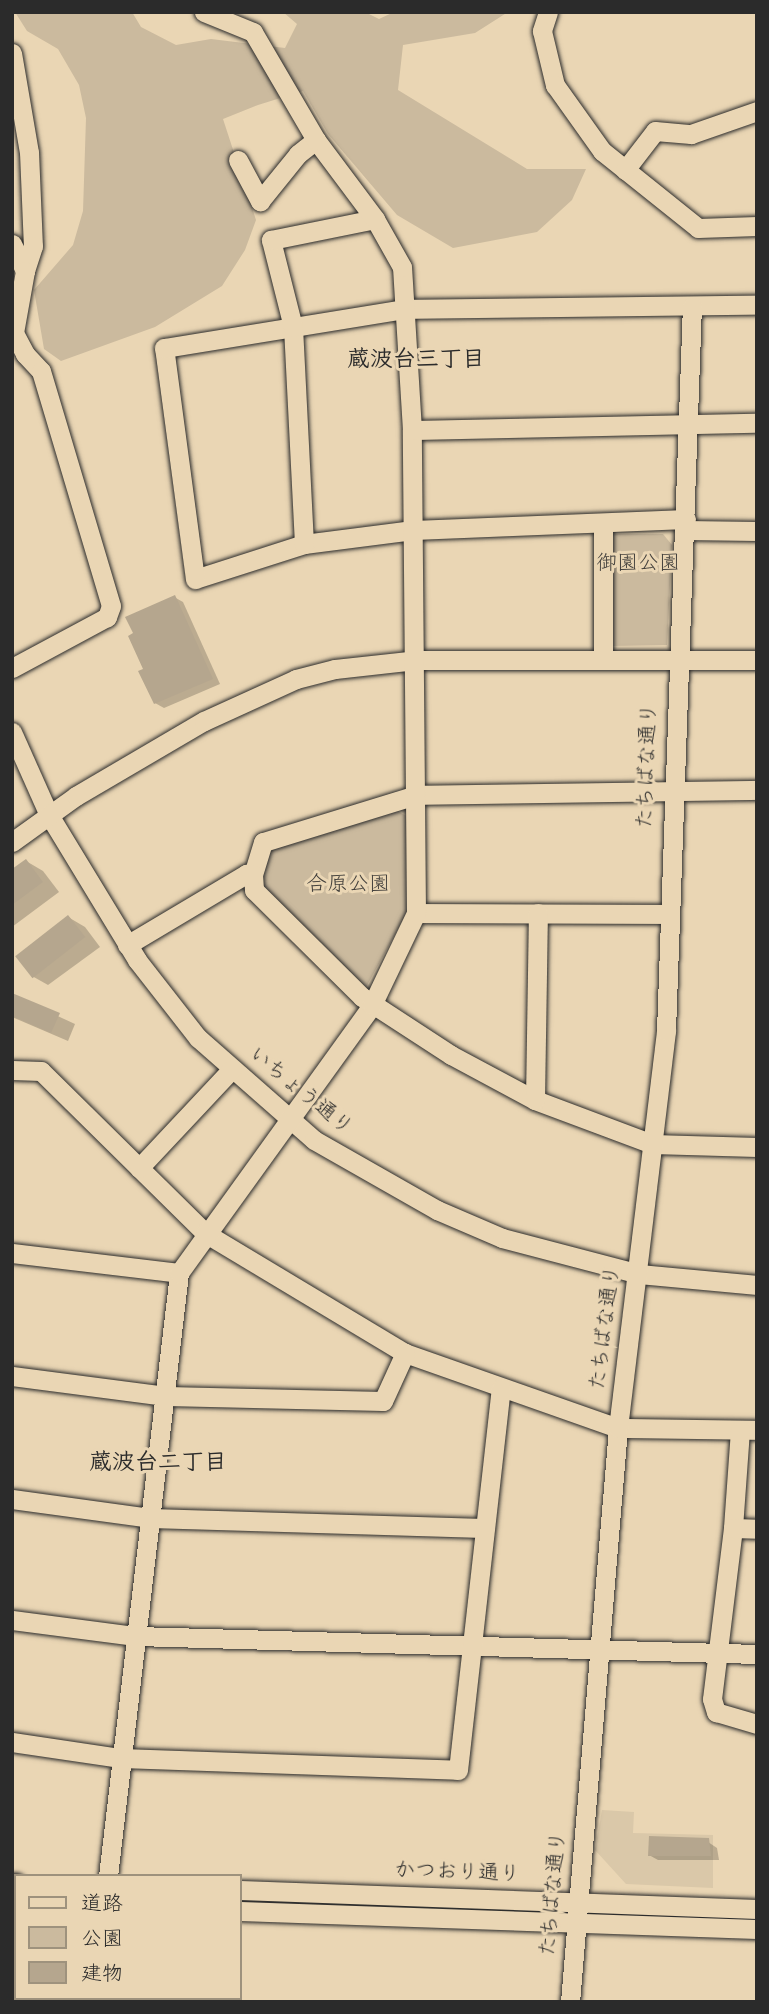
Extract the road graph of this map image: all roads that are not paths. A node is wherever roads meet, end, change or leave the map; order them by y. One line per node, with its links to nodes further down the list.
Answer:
1 (204, 12): 5 (street)
2 (548, 12): 7 (street)
3 (12, 52): 11 (street)
4 (757, 111): 7 (street)
5 (316, 140): 6 (street); 8 (street)
6 (238, 160)
7 (625, 170): 9 (street)
8 (376, 219): 14 (street); 15 (street)
9 (757, 226)
10 (12, 244): 11 (street)
11 (25, 271): 28 (street)
12 (757, 305): 13 (street)
13 (692, 306): 14 (street); 17 (street, たちばな通り)
14 (405, 309): 15 (street); 18 (street)
15 (293, 327): 23 (street); 23 (street)
16 (757, 423): 17 (street)
17 (688, 424): 18 (street); 20 (street, たちばな通り)
18 (412, 430): 21 (street)
19 (603, 523): 20 (street); 21 (street); 24 (street)
20 (686, 525): 22 (street); 26 (street, たちばな通り)
21 (413, 530): 23 (street); 25 (street)
22 (757, 531)
23 (304, 544)
24 (604, 659): 25 (street); 26 (street)
25 (416, 660): 32 (street); 33 (street)
26 (676, 660): 27 (street); 30 (street, たちばな通り)
27 (757, 660)
28 (12, 668)
29 (12, 732): 33 (street, いちょう通り)
30 (672, 790): 31 (street); 32 (street); 38 (street, たちばな通り)
31 (757, 790)
32 (416, 795): 35 (street); 36 (street)
33 (49, 815): 34 (street); 39 (street, いちょう通り)
34 (12, 842)
35 (253, 875): 39 (street); 40 (street)
36 (416, 913): 37 (street); 40 (street)
37 (538, 913): 38 (street); 43 (street)
38 (668, 914): 45 (street, たちばな通り)
39 (127, 945): 41 (street, いちょう通り)
40 (372, 1005): 43 (street); 44 (street)
41 (232, 1069): 44 (street, いちょう通り); 47 (street)
42 (12, 1070): 47 (street)
43 (535, 1100): 45 (street)
44 (290, 1120): 48 (street); 51 (street, いちょう通り)
45 (652, 1144): 46 (street); 51 (street, たちばな通り)
46 (757, 1147)
47 (139, 1168): 48 (street)
48 (205, 1233): 50 (street); 53 (street)
49 (12, 1253): 50 (street)
50 (179, 1273): 56 (street)
51 (639, 1274): 52 (street, いちょう通り); 57 (street, たちばな通り)
52 (757, 1285)
53 (405, 1353): 55 (street); 56 (street)
54 (12, 1376): 56 (street)
55 (501, 1388): 57 (street); 61 (street)
56 (166, 1396): 60 (street)
57 (618, 1428): 58 (street); 67 (street, たちばな通り)
58 (748, 1430): 62 (street)
59 (12, 1499): 60 (street)
60 (150, 1518): 61 (street); 65 (street)
61 (484, 1528): 66 (street)
62 (733, 1528): 63 (street); 68 (street)
63 (757, 1529)
64 (12, 1620): 65 (street)
65 (136, 1636): 66 (street); 72 (street)
66 (471, 1646): 67 (street); 72 (street)
67 (600, 1651): 68 (street); 77 (street, たちばな通り)
68 (717, 1653): 69 (street); 70 (street)
69 (757, 1654)
70 (757, 1724)
71 (12, 1742): 72 (street)
72 (121, 1758): 73 (street)
73 (108, 1874)
74 (242, 1890): 77 (street, かつおり通り)
75 (757, 1909): 77 (street, かつおり通り)
76 (242, 1911): 77 (street, かつおり通り)
77 (577, 1912): 78 (street, かつおり通り); 79 (street, たちばな通り)
78 (757, 1928)
79 (570, 2002)

